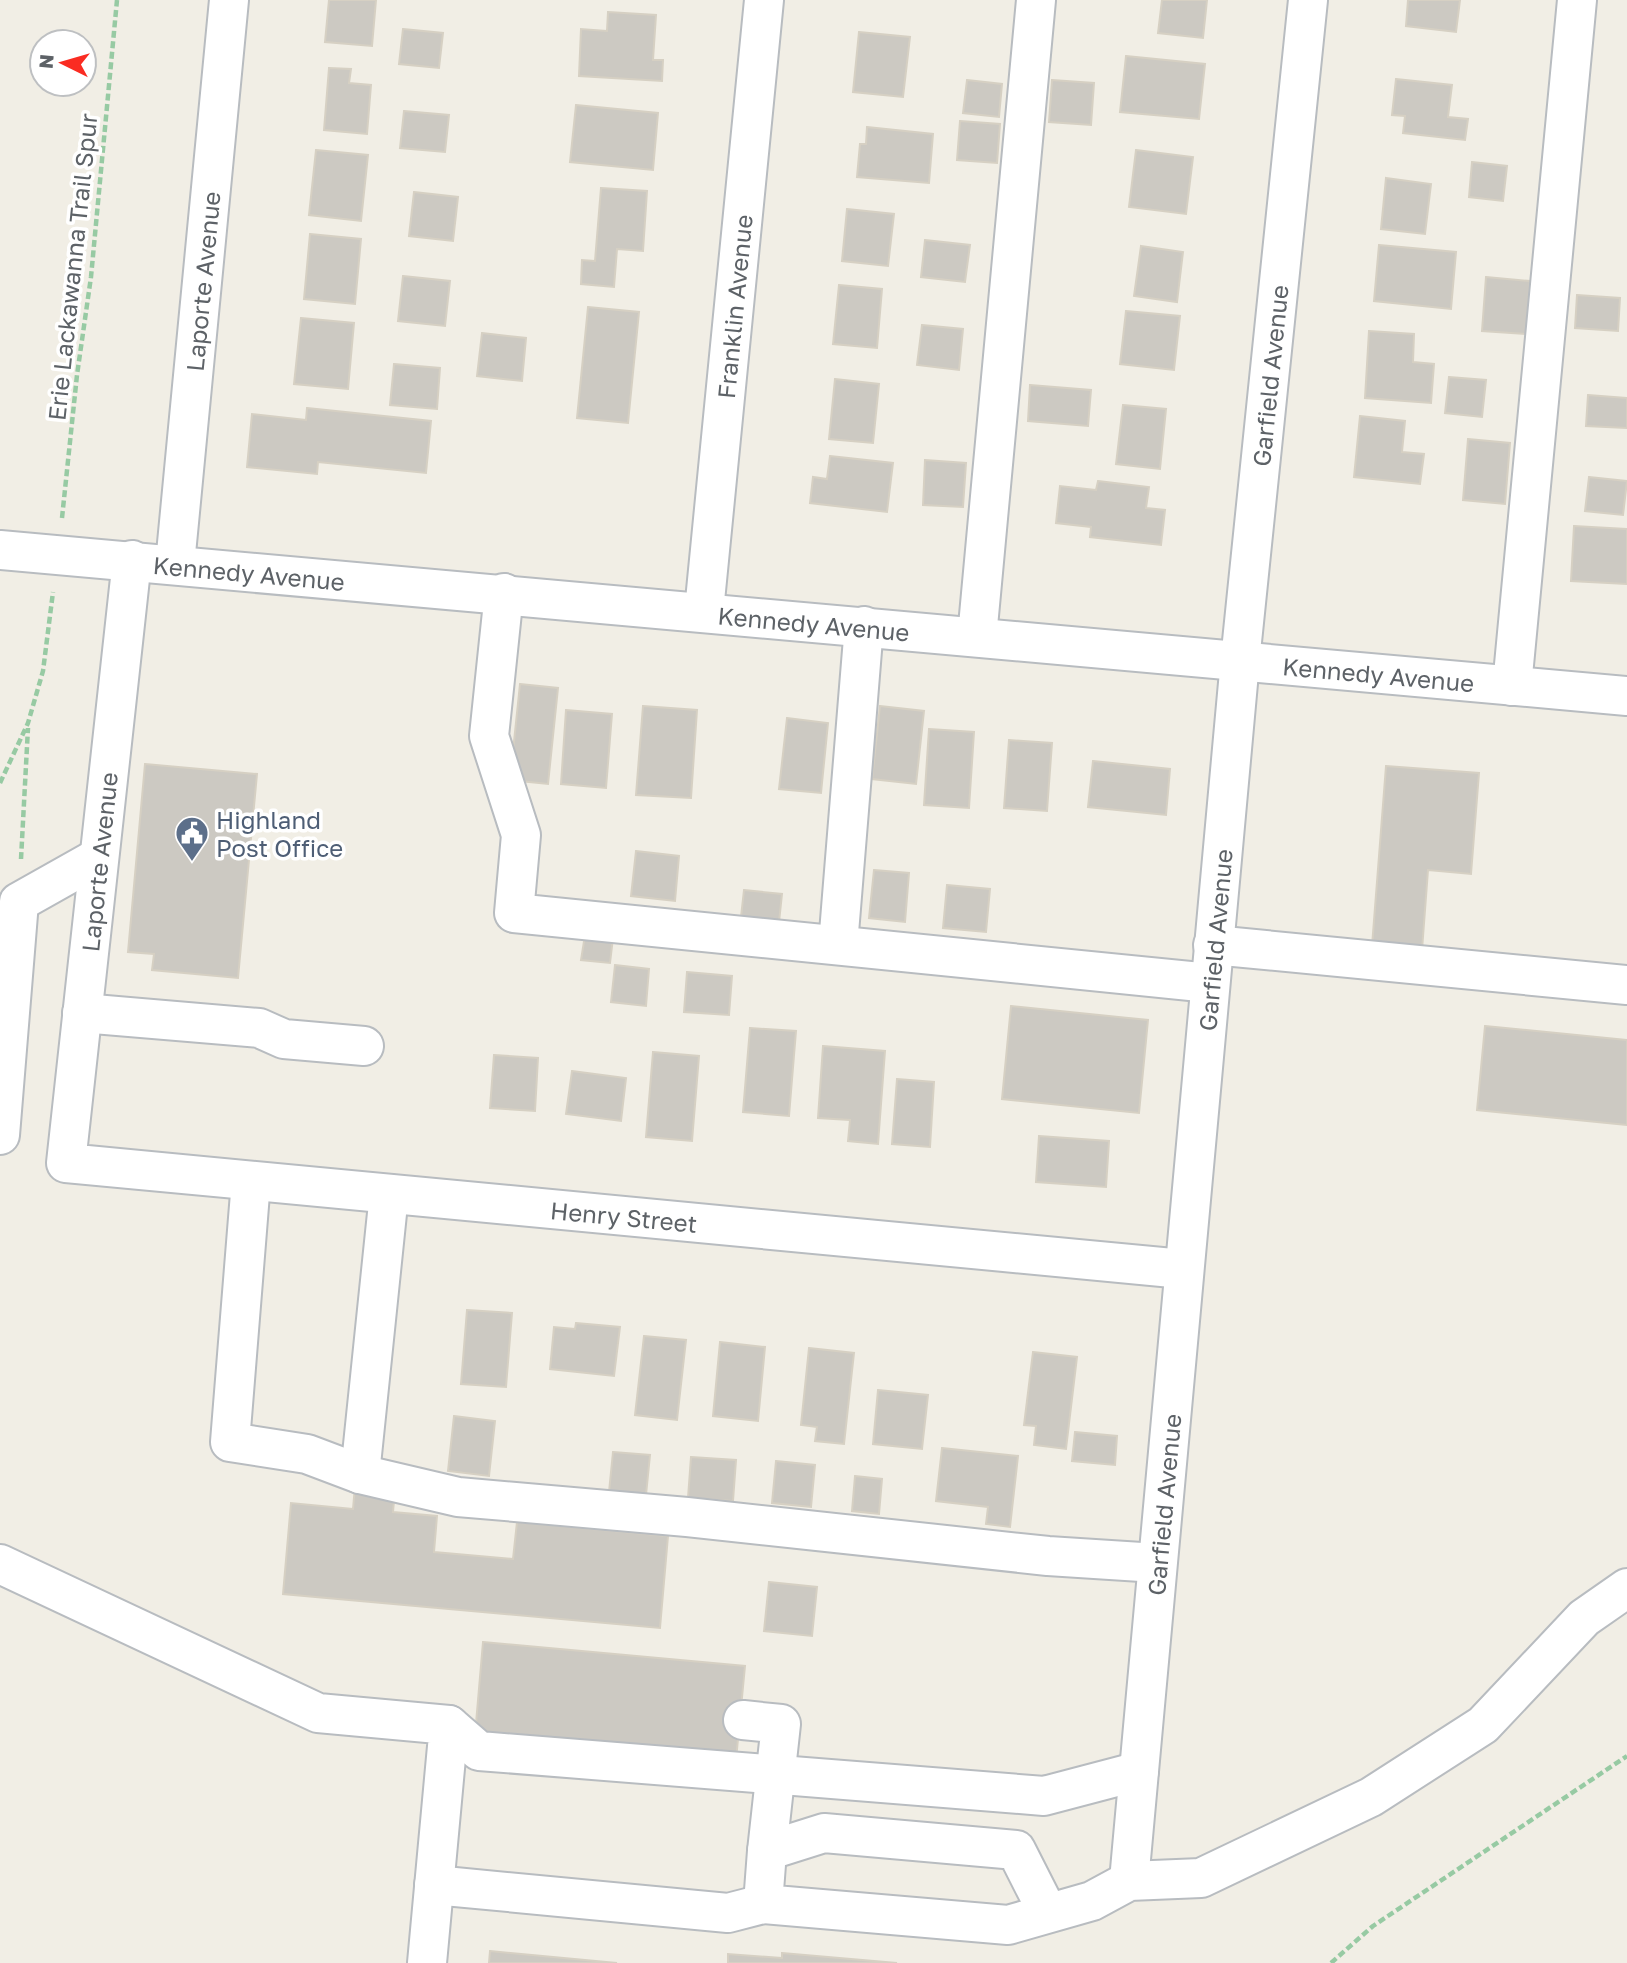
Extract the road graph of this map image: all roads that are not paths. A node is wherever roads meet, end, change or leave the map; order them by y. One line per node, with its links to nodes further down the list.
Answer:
1 (229, 0): 8 (street, Laporte Avenue)
2 (764, 0): 10 (street, Franklin Avenue)
3 (1035, 0): 12 (street)
4 (1308, 0): 13 (street, Garfield Avenue)
5 (1577, 0): 14 (street)
6 (0, 550): 7 (street, Kennedy Avenue)
7 (132, 560): 8 (street, Kennedy Avenue); 16 (street, Laporte Avenue)
8 (175, 564): 9 (street, Kennedy Avenue)
9 (504, 593): 10 (street, Kennedy Avenue); 18 (street)
10 (704, 611): 11 (street, Kennedy Avenue)
11 (864, 626): 12 (street, Kennedy Avenue); 18 (street)
12 (977, 637): 13 (street, Kennedy Avenue)
13 (1240, 661): 14 (street, Kennedy Avenue); 19 (street, Garfield Avenue)
14 (1512, 685): 15 (street, Kennedy Avenue)
15 (1627, 696)
16 (99, 857): 17 (street); 22 (street, Laporte Avenue)
17 (10, 901): 24 (street)
18 (838, 945): 20 (street)
19 (1213, 946): 20 (street, Garfield Avenue); 21 (street)
20 (1210, 983): 28 (street, Garfield Avenue)
21 (1627, 985)
22 (82, 1013): 23 (street); 25 (street, Laporte Avenue)
23 (364, 1046)
24 (0, 1135)
25 (66, 1163): 26 (street, Henry Street)
26 (251, 1181): 27 (street, Henry Street); 29 (street)
27 (389, 1194): 28 (street, Henry Street); 29 (street)
28 (1183, 1269): 30 (street, Garfield Avenue)
29 (360, 1474): 30 (street)
30 (1157, 1563): 35 (street, Garfield Avenue)
31 (0, 1564): 34 (street)
32 (1627, 1588): 38 (street)
33 (743, 1720): 36 (street)
34 (449, 1725): 36 (street); 39 (street)
35 (1139, 1771): 36 (street); 38 (street, Garfield Avenue)
36 (775, 1775): 37 (street)
37 (767, 1851): 40 (street); 41 (street)
38 (1129, 1881): 41 (street)
39 (434, 1885): 40 (street); 42 (street)
40 (763, 1904): 41 (street)
41 (1048, 1913)
42 (427, 1963)

